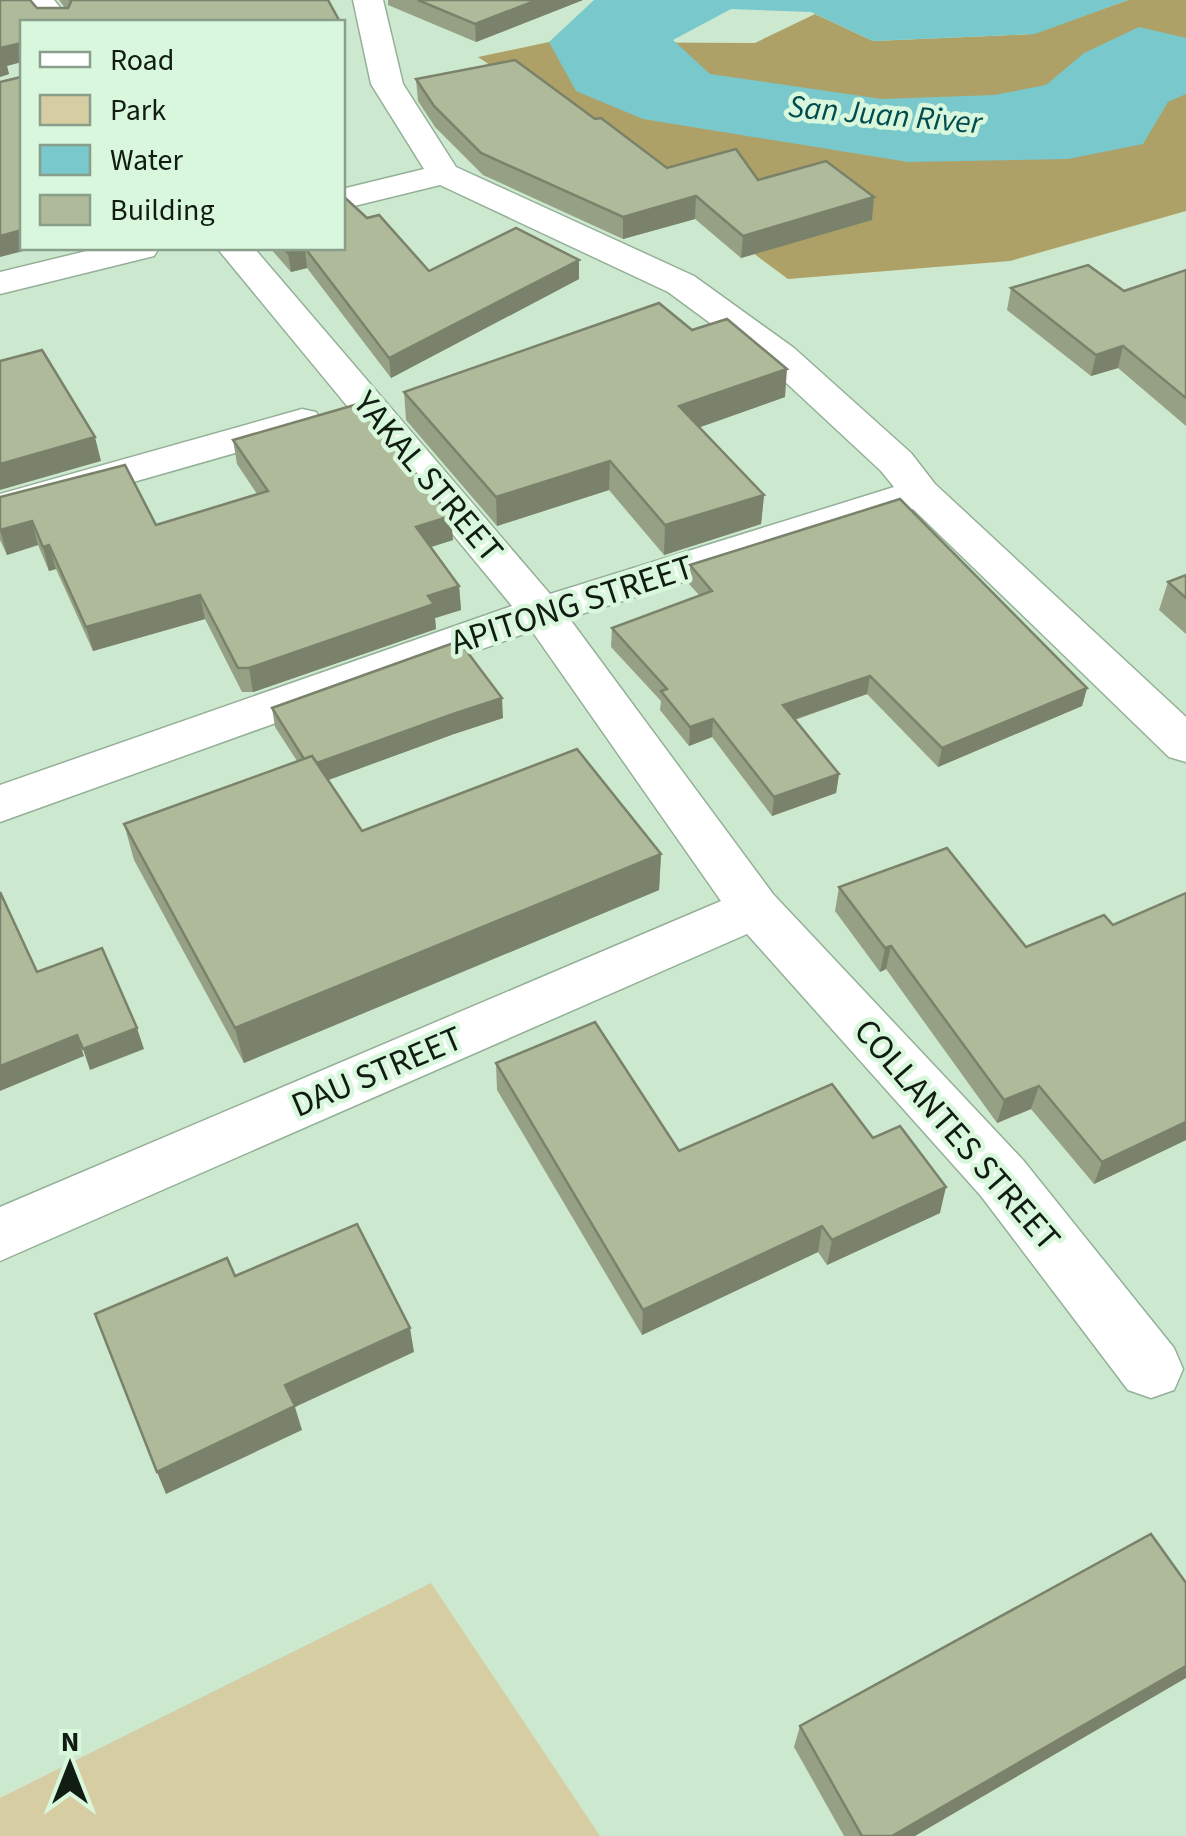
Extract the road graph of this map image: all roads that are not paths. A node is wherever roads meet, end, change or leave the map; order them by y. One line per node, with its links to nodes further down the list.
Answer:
1 (38, 0): 3 (street)
2 (368, 0): 4 (street)
3 (55, 20)
4 (444, 174): 5 (street); 10 (street)
5 (345, 198)
6 (134, 250): 8 (street)
7 (237, 250): 9 (street, YAKAL STREET)
8 (0, 282)
9 (366, 402): 11 (street); 12 (street, YAKAL STREET)
10 (920, 492): 12 (street, APITONG STREET); 13 (street)
11 (0, 507)
12 (541, 612): 14 (street, APITONG STREET); 15 (street, YAKAL STREET)
13 (1186, 745)
14 (0, 804)
15 (755, 908): 16 (street, DAU STREET); 17 (street, COLLANTES STREET)
16 (0, 1235)
17 (1151, 1370)

